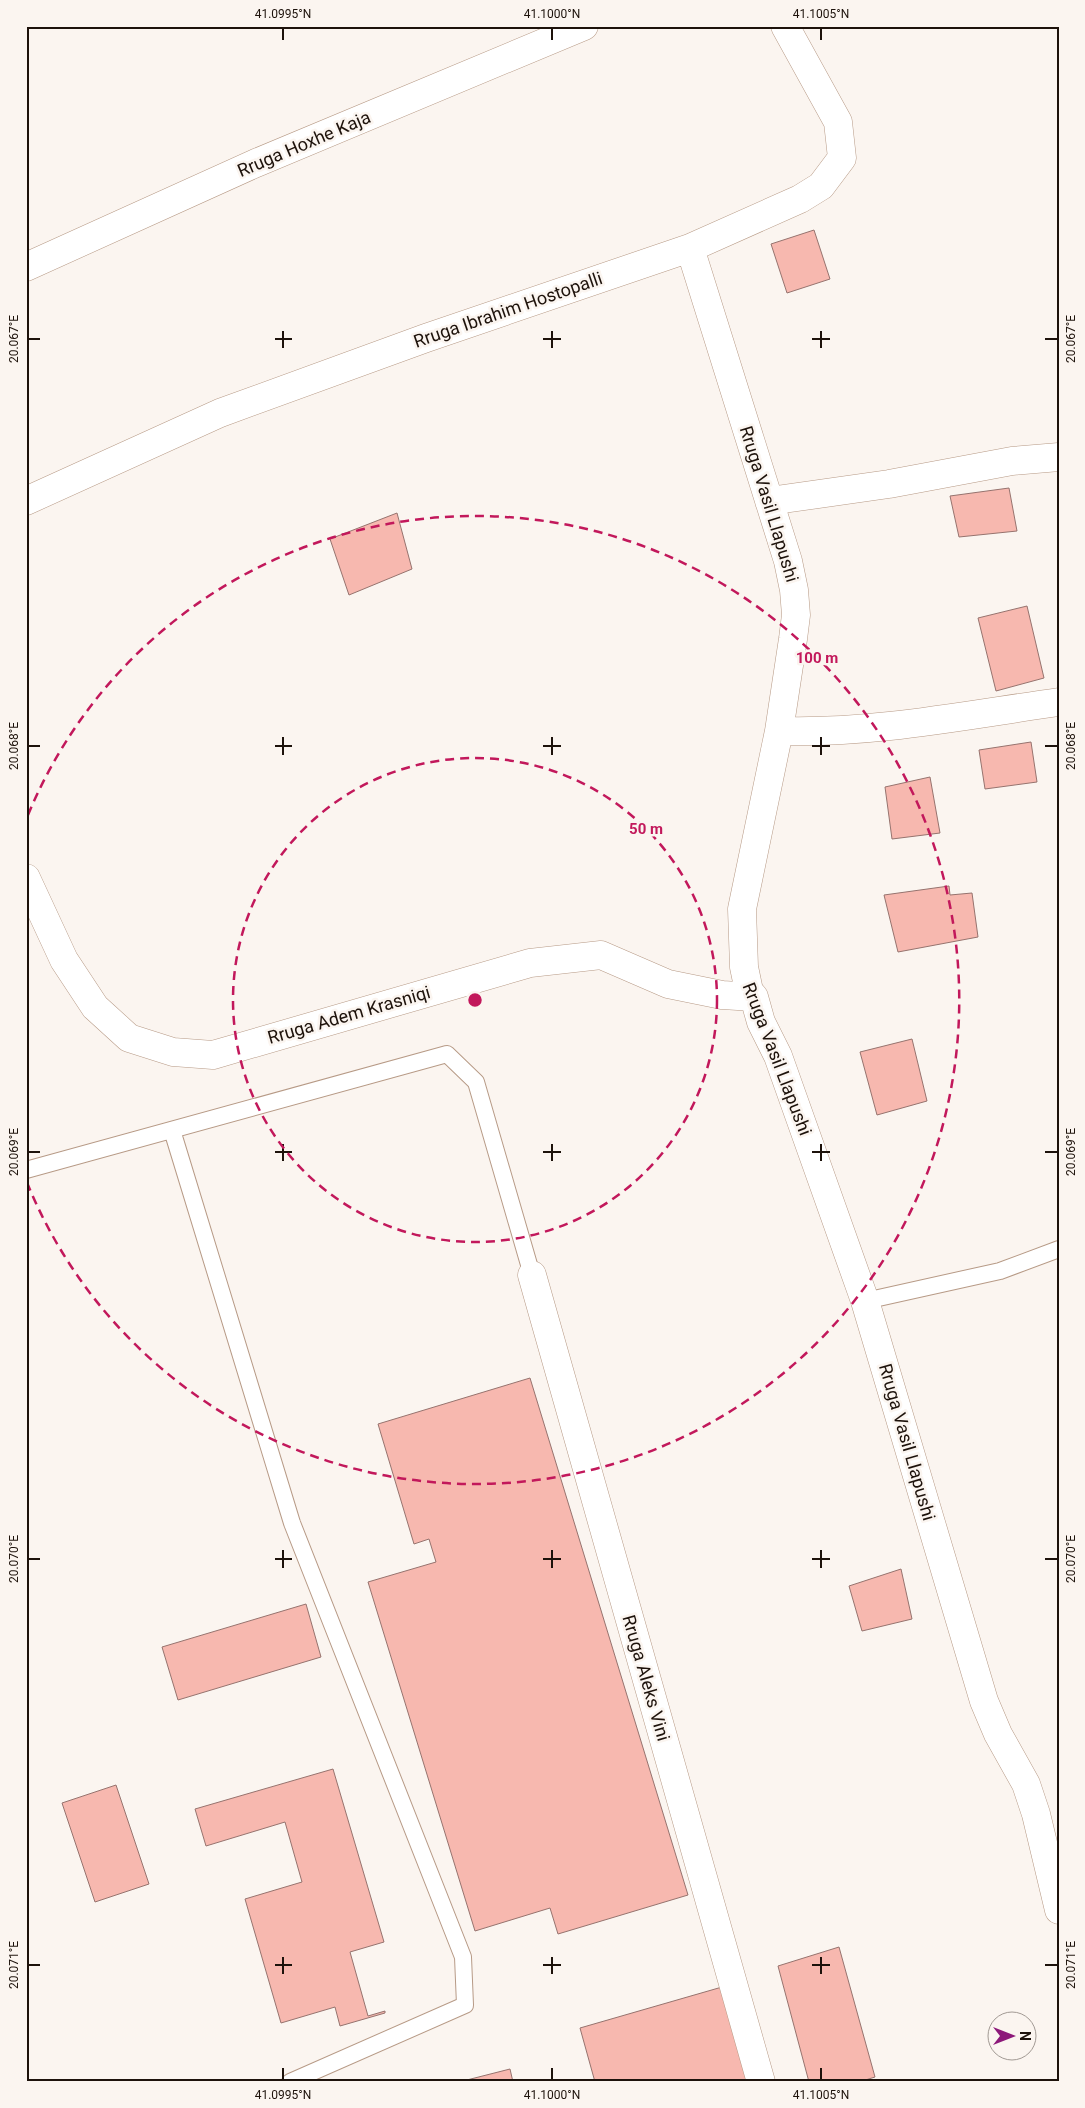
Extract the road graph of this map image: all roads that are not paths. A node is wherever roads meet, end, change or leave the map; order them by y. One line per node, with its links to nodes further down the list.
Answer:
1 (584, 26): 4 (street, Rruga Hoxhe Kaja)
2 (785, 26): 3 (street, Rruga Ibrahim Hostopalli)
3 (690, 248): 6 (street, Rruga Ibrahim Hostopalli); 7 (street, Rruga Vasil Llapushi)
4 (26, 267)
5 (1059, 457): 7 (street)
6 (26, 501)
7 (769, 501): 9 (street, Rruga Vasil Llapushi)
8 (1059, 702): 9 (street)
9 (779, 731): 11 (street, Rruga Vasil Llapushi)
10 (26, 878): 11 (street, Rruga Adem Krasniqi)
11 (754, 997): 16 (street, Rruga Vasil Llapushi)
12 (172, 1130): 13 (lane); 15 (lane); 18 (lane)
13 (26, 1170)
14 (1059, 1249): 16 (lane)
15 (532, 1275): 19 (street, Rruga Aleks Vini)
16 (865, 1301): 17 (street, Rruga Vasil Llapushi)
17 (1059, 1910)
18 (290, 2082)
19 (761, 2082)

